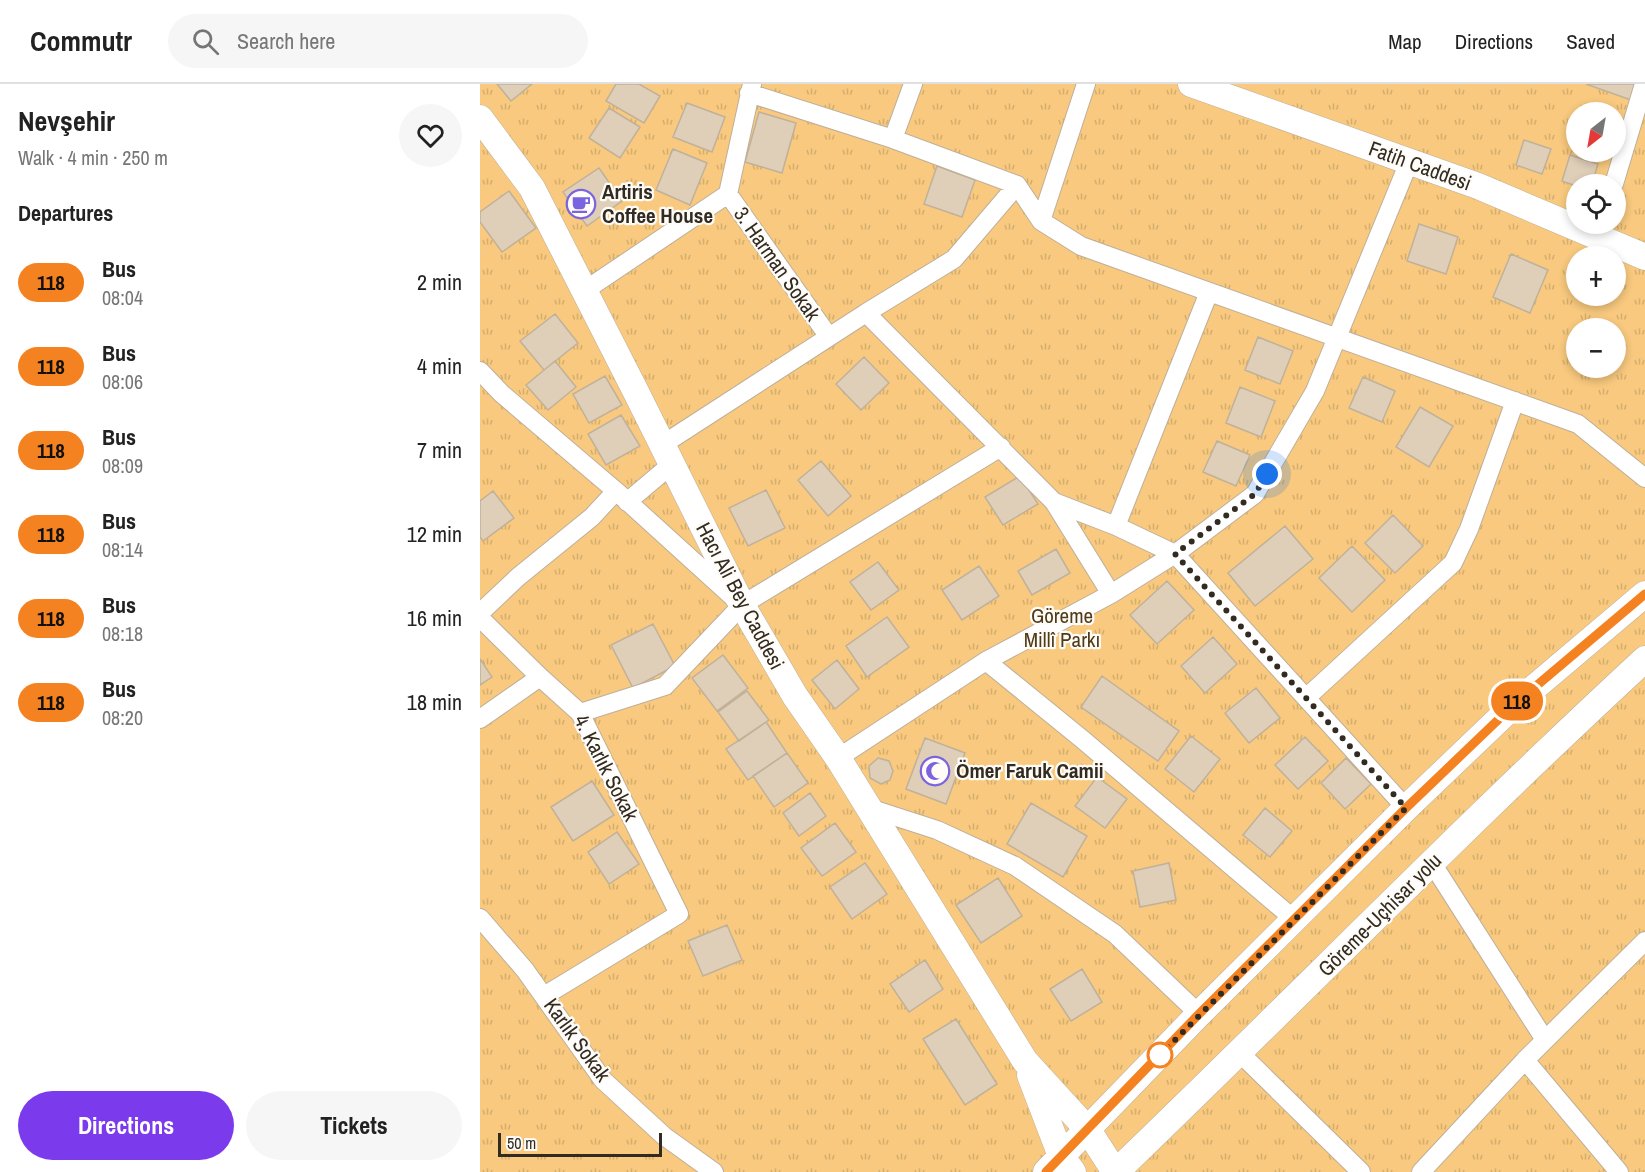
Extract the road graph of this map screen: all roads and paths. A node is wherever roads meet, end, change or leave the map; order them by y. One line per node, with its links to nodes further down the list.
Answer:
1 (914, 84): 7 (street)
2 (1086, 84): 15 (street)
3 (1644, 84): 9 (street)
4 (1198, 85): 8 (street, Fatih Caddesi)
5 (750, 89): 7 (street); 12 (street, 3. Harman Sokak)
6 (480, 118): 20 (street, Hacı Ali Bey Caddesi)
7 (893, 139): 10 (street)
8 (1409, 162): 11 (street, Fatih Caddesi); 24 (street)
9 (1617, 174)
10 (1017, 185): 15 (street); 22 (street)
11 (1478, 186): 13 (street); 14 (street, Fatih Caddesi)
12 (728, 194): 20 (street); 23 (street, 3. Harman Sokak)
13 (1566, 214)
14 (1566, 216)
15 (1041, 221): 21 (street)
16 (1610, 234): 19 (street, Fatih Caddesi)
17 (1626, 234): 18 (street)
18 (1645, 239)
19 (1645, 257)
20 (584, 291): 28 (street, Hacı Ali Bey Caddesi)
21 (1209, 292): 24 (street); 32 (street)
22 (866, 313): 23 (street); 27 (street)
23 (829, 337): 28 (street)
24 (1337, 338): 26 (street); 33 (street)
25 (480, 371): 30 (street)
26 (1515, 401): 29 (street); 42 (street)
27 (1001, 447): 31 (street); 36 (street)
28 (667, 455): 30 (street); 36 (street, Hacı Ali Bey Caddesi)
29 (1645, 478)
30 (622, 496): 36 (street); 37 (street)
31 (1054, 502): 32 (street); 34 (street)
32 (1116, 526): 33 (street)
33 (1175, 554): 34 (street); 42 (street)
34 (1111, 594): 40 (street)
35 (1645, 594): 47 (street)
36 (742, 605): 43 (street); 45 (street, Hacı Ali Bey Caddesi)
37 (480, 613)
38 (480, 618): 41 (street, 4. Karlık Sokak)
39 (1645, 659): 48 (street, Göreme-Uçhisar yolu)
40 (986, 661): 45 (street); 50 (street)
41 (540, 677): 43 (street, 4. Karlık Sokak); 44 (street)
42 (1306, 698): 47 (street)
43 (580, 713): 52 (street, 4. Karlık Sokak)
44 (480, 719)
45 (838, 758): 46 (street, Hacı Ali Bey Caddesi)
46 (869, 808): 53 (street); 57 (street, Hacı Ali Bey Caddesi)
47 (1406, 808): 50 (street)
48 (1432, 863): 54 (street); 55 (street, Göreme-Uçhisar yolu)
49 (480, 918): 52 (street, Karlık Sokak)
50 (1295, 920): 53 (street)
51 (1645, 941): 54 (street)
52 (544, 996): 60 (street, Karlık Sokak)
53 (1199, 1014): 58 (street)
54 (1545, 1040): 56 (street)
55 (1240, 1053): 61 (street, Göreme-Uçhisar yolu); 62 (street)
56 (1525, 1060): 63 (street); 64 (street)
57 (1025, 1061): 58 (street); 59 (street)
58 (1088, 1130): 59 (street); 61 (street)
59 (1060, 1166)
60 (714, 1172)
61 (1115, 1172)
62 (1361, 1172)
63 (1420, 1172)
64 (1619, 1172)

